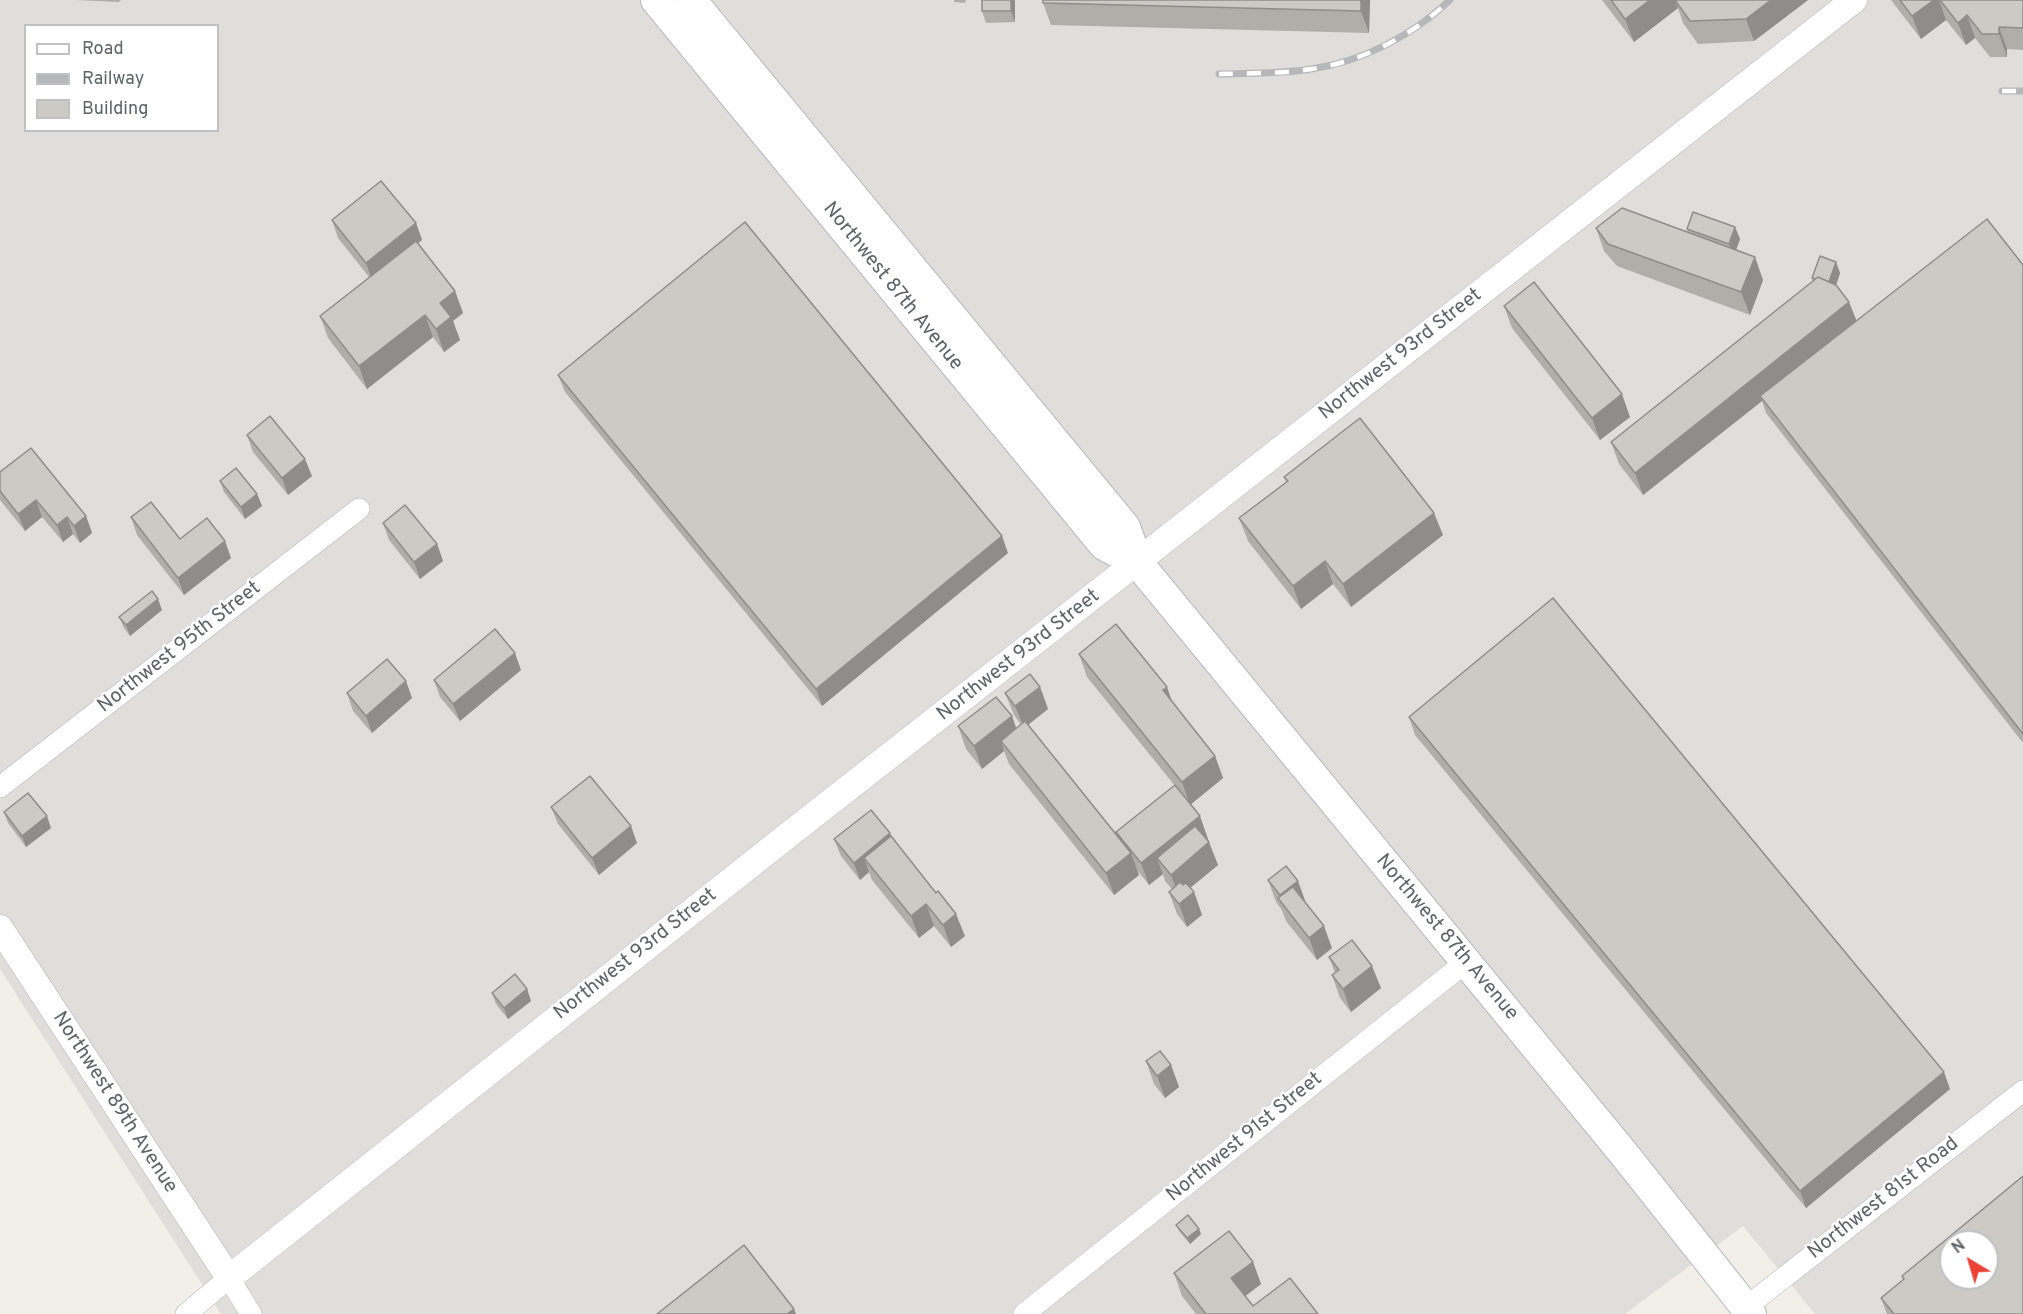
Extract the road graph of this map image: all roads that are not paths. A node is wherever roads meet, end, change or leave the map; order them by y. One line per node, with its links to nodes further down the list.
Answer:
1 (656, 0): 5 (main road, Northwest 87th Avenue)
2 (691, 0): 5 (main road, Northwest 87th Avenue)
3 (1854, 0): 5 (street, Northwest 93rd Street)
4 (359, 509): 6 (street, Northwest 95th Street)
5 (1138, 563): 8 (main road, Northwest 87th Avenue); 10 (street, Northwest 93rd Street)
6 (0, 787)
7 (0, 928): 10 (street, Northwest 89th Avenue)
8 (1466, 962): 11 (main road, Northwest 87th Avenue); 14 (street, Northwest 91st Street)
9 (2023, 1091): 11 (street, Northwest 81st Road)
10 (229, 1278): 12 (street, Northwest 93rd Street); 13 (street)
11 (1749, 1311)
12 (186, 1314)
13 (251, 1314)
14 (1024, 1314)

